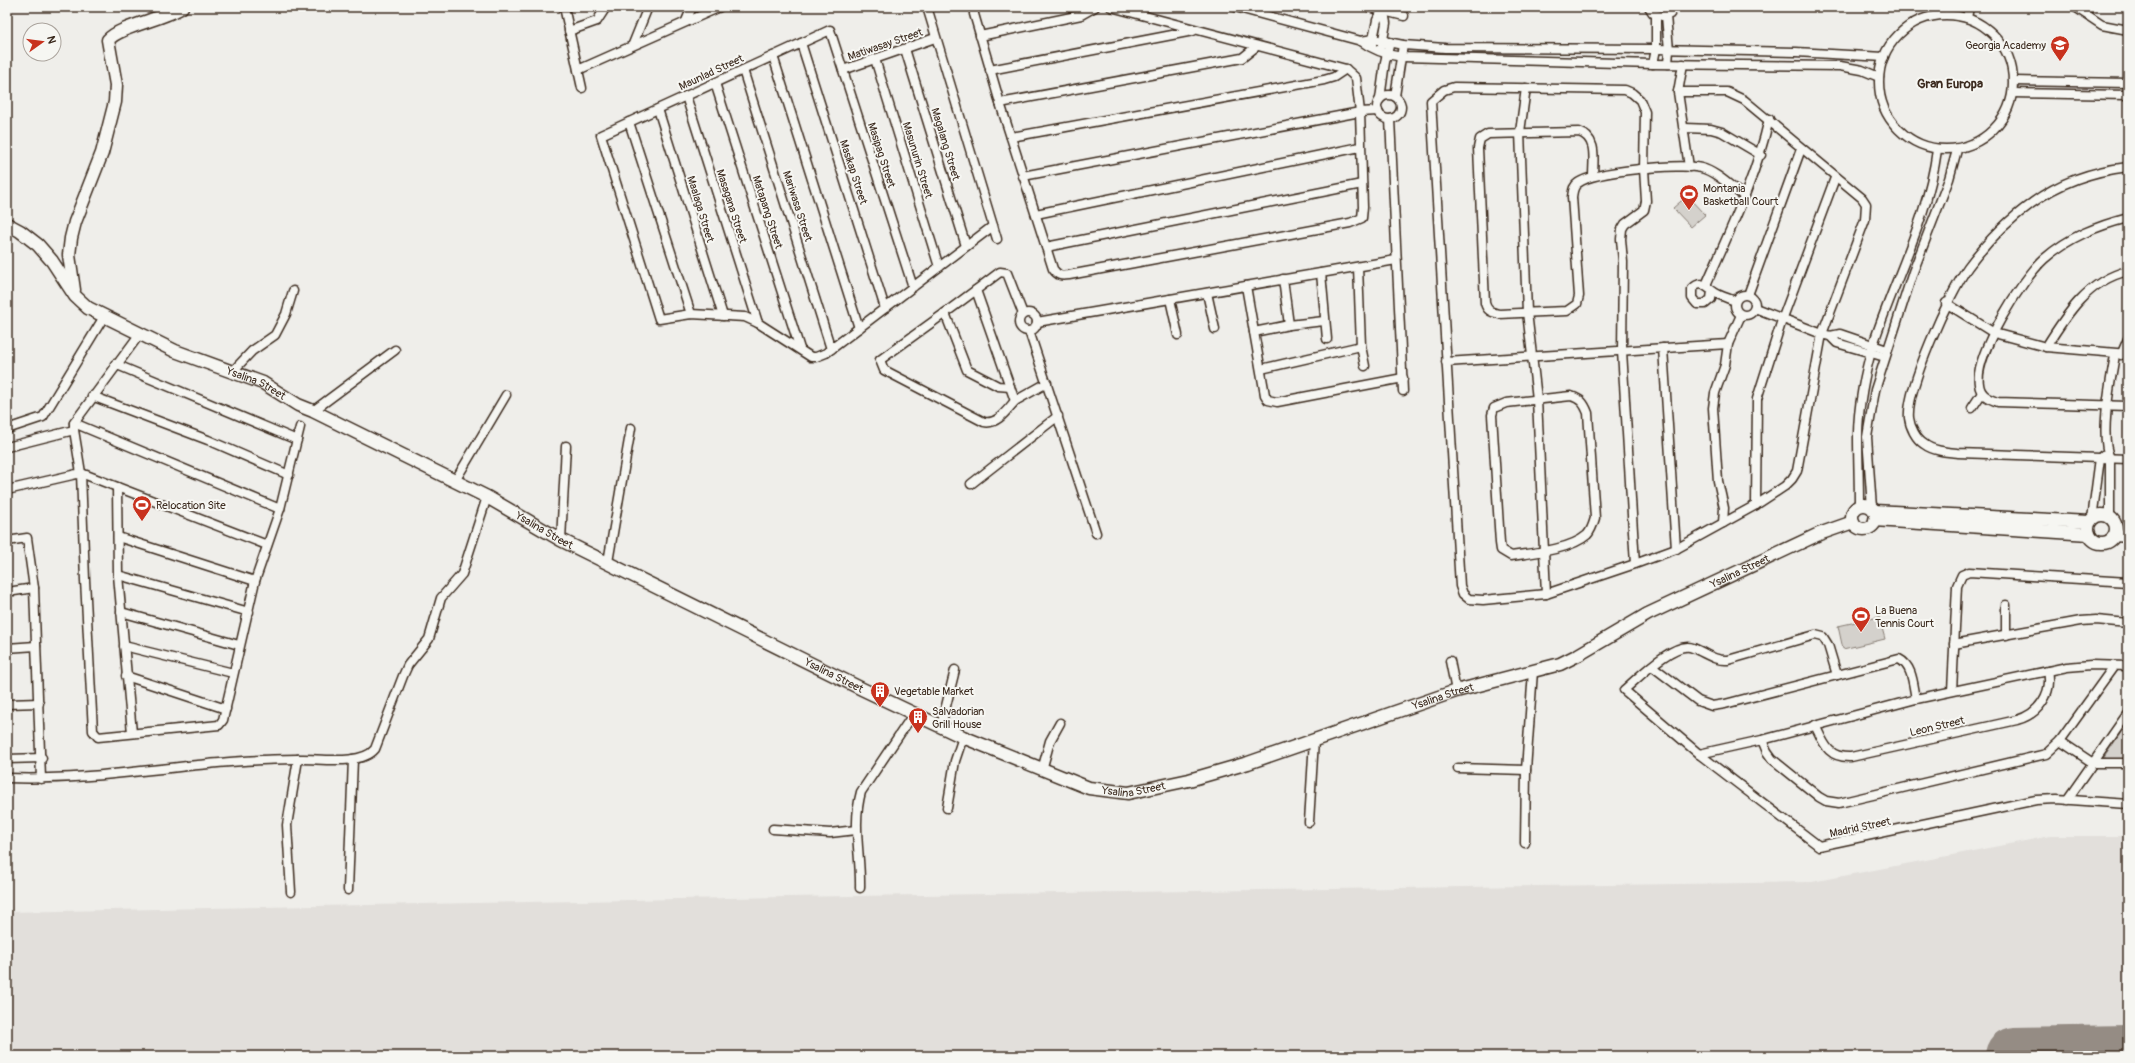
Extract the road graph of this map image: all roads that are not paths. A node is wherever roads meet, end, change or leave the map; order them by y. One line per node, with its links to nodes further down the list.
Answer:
1 (182, 7): 108 (street)
2 (564, 7): 27 (street)
3 (606, 7): 27 (street)
4 (648, 7): 34 (street)
5 (692, 7): 23 (street)
6 (720, 7): 23 (street)
7 (927, 7): 29 (street)
8 (974, 7): 28 (street)
9 (1095, 7): 28 (street)
10 (1111, 7): 25 (street)
11 (1235, 7): 31 (street)
12 (1368, 7): 17 (street)
13 (1649, 7): 19 (street)
14 (1674, 7): 21 (street)
15 (1969, 7): 22 (street)
16 (2075, 7): 26 (street)
17 (1383, 9): 20 (street); 30 (street); 32 (street)
18 (1950, 11): 22 (street); 44 (street)
19 (1656, 15): 21 (street); 39 (street)
20 (1404, 16)
21 (1666, 16): 40 (street)
22 (1967, 18): 55 (street)
23 (686, 22): 34 (street)
24 (830, 30): 33 (street, Maunlad Street); 52 (street, Masipag Street)
25 (1196, 30): 36 (street); 53 (street)
26 (2128, 30)
27 (569, 31): 50 (street)
28 (980, 36): 53 (street)
29 (935, 38): 37 (street, Matiwasay Street); 92 (street)
30 (1373, 39): 31 (street); 32 (street); 38 (street)
31 (1361, 41): 38 (street)
32 (1386, 42): 35 (street); 41 (street)
33 (801, 43): 42 (street, Maunlad Street); 112 (street, Masikap Street)
34 (633, 44): 50 (street)
35 (1404, 45): 39 (street); 43 (street)
36 (1257, 46): 49 (street); 66 (street)
37 (905, 49): 45 (street, Matiwasay Street); 94 (street, Magalang Street)
38 (1371, 49): 41 (street)
39 (1656, 49): 40 (street); 46 (street)
40 (1669, 50): 44 (street); 47 (street)
41 (1384, 54): 43 (street); 65 (street)
42 (774, 56): 51 (street, Maunlad Street); 126 (street, Mariwasa Street)
43 (1403, 57): 46 (street); 64 (street)
44 (1884, 57): 54 (street)
45 (875, 59): 52 (street, Matiwasay Street); 97 (street, Masunurin Street)
46 (1653, 64): 47 (street)
47 (1668, 64): 48 (street)
48 (1683, 64): 54 (street); 60 (street)
49 (1346, 69): 69 (street); 75 (street)
50 (578, 70): 58 (street)
51 (743, 70): 56 (street, Maunlad Street); 142 (street, Mariwasa Street)
52 (843, 70): 103 (street, Masipag Street)
53 (990, 70): 66 (street)
54 (1879, 77): 78 (street)
55 (2014, 81): 57 (street); 61 (street)
56 (715, 82): 63 (street, Maunlad Street); 141 (street, Matapang Street)
57 (2128, 83)
58 (582, 88)
59 (1526, 88): 74 (street); 83 (street); 149 (street)
60 (1678, 92): 71 (street); 73 (street)
61 (2013, 93): 62 (street); 79 (street)
62 (2128, 94)
63 (686, 96): 67 (street, Maunlad Street); 124 (street, Masagana Street)
64 (1394, 96): 65 (street); 70 (street)
65 (1380, 99): 68 (street)
66 (1000, 103): 75 (street)
67 (658, 109): 72 (street, Maunlad Street); 120 (street, Maalaga Street)
68 (1378, 111): 69 (street); 70 (street)
69 (1360, 112): 76 (street); 84 (street)
70 (1390, 119): 96 (street)
71 (1769, 119): 77 (street); 80 (street)
72 (629, 122): 116 (street); 116 (street, Maunlad Street)
73 (1685, 128): 80 (street); 81 (street)
74 (1520, 132): 85 (street); 114 (street); 114 (street)
75 (1011, 137): 84 (street)
76 (1360, 147): 87 (street); 89 (street)
77 (1801, 149): 86 (street); 107 (street)
78 (1937, 150): 79 (street); 137 (street)
79 (1957, 150): 145 (street)
80 (1761, 155): 88 (street)
81 (1689, 166): 83 (street); 88 (street)
82 (2128, 167): 111 (street)
83 (1644, 169): 85 (street); 144 (street)
84 (1023, 176): 89 (street)
85 (1593, 176): 114 (street)
86 (1835, 178): 122 (street); 133 (street)
87 (1362, 184): 95 (street); 95 (street)
88 (1745, 197): 110 (street)
89 (1036, 214): 95 (street)
90 (2128, 218): 130 (street)
91 (7, 224): 108 (street, Ysalina Street)
92 (993, 226): 93 (street); 94 (street)
93 (997, 239)
94 (966, 246): 97 (street)
95 (1046, 247)
96 (1396, 260): 98 (street); 154 (street)
97 (939, 267): 103 (street)
98 (1358, 267): 100 (street); 138 (street)
99 (2128, 271): 139 (street)
100 (1321, 273): 101 (street); 121 (street)
101 (1283, 279): 102 (street); 125 (street)
102 (1246, 286): 106 (street); 129 (street)
103 (913, 287): 112 (street)
104 (976, 290): 115 (street); 117 (street); 156 (street)
105 (293, 291): 153 (street)
106 (1207, 292): 109 (street); 127 (street)
107 (1748, 295): 110 (street); 113 (street)
108 (75, 296): 118 (street, Ysalina Street)
109 (1170, 299): 123 (street); 132 (street)
110 (1735, 301): 119 (street)
111 (1946, 303): 130 (street); 176 (street)
112 (885, 308): 126 (street)
113 (1755, 308): 119 (street); 122 (street)
114 (1527, 312): 148 (street)
115 (945, 313): 156 (street); 162 (street)
116 (691, 314): 120 (street)
117 (1023, 314): 123 (street); 128 (street)
118 (105, 315): 131 (street, Ysalina Street); 171 (street)
119 (1742, 315): 136 (street)
120 (723, 316): 124 (street)
121 (1324, 320): 125 (street); 134 (street)
122 (1782, 320): 133 (street); 185 (street)
123 (1037, 322): 128 (street)
124 (758, 323): 141 (street)
125 (1289, 325): 129 (street)
126 (859, 328): 142 (street)
127 (1215, 329)
128 (1029, 332): 155 (street)
129 (1254, 332): 152 (street)
130 (1994, 333): 139 (street); 158 (street)
131 (139, 335): 150 (street); 153 (street, Ysalina Street)
132 (1178, 335)
133 (1826, 335): 137 (street); 146 (street); 185 (street)
134 (1327, 339)
135 (2128, 339): 147 (street)
136 (1728, 344): 140 (street); 190 (street)
137 (1873, 345): 145 (street); 146 (street)
138 (1361, 346): 151 (street); 152 (street)
139 (2046, 347): 147 (street)
140 (1663, 348): 144 (street); 200 (street)
141 (800, 349): 142 (street)
142 (831, 349)
143 (395, 350): 166 (street)
144 (1622, 351): 148 (street); 203 (street)
145 (1886, 353): 146 (street); 188 (street)
146 (1871, 354): 186 (street)
147 (2122, 355): 163 (street)
148 (1531, 356): 149 (street); 161 (street)
149 (1446, 362): 209 (street)
150 (116, 364): 160 (street); 172 (street)
151 (1365, 366)
152 (1261, 369): 154 (street)
153 (232, 371): 166 (street, Ysalina Street)
154 (1402, 378): 157 (street)
155 (1046, 383): 162 (street); 167 (street)
156 (1010, 387): 162 (street)
157 (1403, 391)
158 (1982, 393): 163 (street); 165 (street)
159 (506, 395): 180 (street)
160 (92, 396): 168 (street); 179 (street)
161 (1537, 399): 201 (street); 201 (street); 201 (street)
162 (1015, 401)
163 (2107, 405): 164 (street); 175 (street)
164 (2128, 406)
165 (1972, 408)
166 (313, 410): 180 (street, Ysalina Street)
167 (1058, 416): 181 (street); 194 (street)
168 (74, 426): 174 (street); 178 (street); 187 (street)
169 (300, 427): 172 (street)
170 (631, 428): 202 (street)
171 (7, 429)
172 (297, 440): 179 (street)
173 (566, 446): 197 (street)
174 (7, 447)
175 (2108, 455): 176 (street); 177 (street); 193 (street)
176 (2100, 458): 192 (street)
177 (2128, 459)
178 (81, 472): 182 (street); 183 (street); 241 (street)
179 (289, 475): 187 (street)
180 (454, 481): 184 (street, Ysalina Street)
181 (971, 484)
182 (117, 487): 196 (street); 199 (street)
183 (7, 490)
184 (487, 497): 197 (street, Ysalina Street); 250 (street)
185 (1756, 505): 190 (street)
186 (1859, 505): 188 (street); 189 (street)
187 (280, 509): 199 (street)
188 (1874, 513): 189 (street); 192 (street)
189 (1853, 522): 226 (street, Ysalina Street)
190 (1723, 523): 200 (street)
191 (2128, 524): 193 (street)
192 (2090, 525): 193 (street); 193 (street)
193 (2114, 525): 195 (street)
194 (1096, 533)
195 (2128, 536)
196 (118, 537): 204 (street); 205 (street)
197 (561, 540): 202 (street, Ysalina Street)
198 (7, 541): 207 (street)
199 (267, 545): 205 (street)
200 (1676, 549): 203 (street)
201 (1546, 551): 209 (street)
202 (608, 562): 236 (street, Ysalina Street)
203 (1635, 564): 209 (street)
204 (118, 575): 211 (street); 212 (street)
205 (255, 581): 212 (street)
206 (2128, 582): 215 (street)
207 (34, 588): 208 (street); 217 (street)
208 (14, 591)
209 (1546, 594)
210 (2006, 605): 214 (street)
211 (121, 612): 216 (street); 218 (street)
212 (249, 612): 216 (street)
213 (2128, 623): 214 (street)
214 (2006, 635): 215 (street)
215 (1954, 644): 231 (street)
216 (239, 645): 227 (street)
217 (36, 646): 219 (street); 233 (street)
218 (124, 646): 227 (street); 229 (street)
219 (7, 648)
220 (1450, 661): 230 (street)
221 (1652, 666): 228 (street); 228 (street); 246 (street, Madrid Street)
222 (2114, 666): 223 (street); 225 (street); 245 (street)
223 (2128, 666)
224 (955, 670): 240 (street)
225 (2048, 671): 231 (street); 239 (street, Leon Street)
226 (1532, 672): 230 (street, Ysalina Street); 255 (street)
227 (233, 673): 235 (street)
228 (1837, 675): 232 (street)
229 (126, 676): 235 (street); 241 (street)
230 (1456, 691): 243 (street, Ysalina Street)
231 (1952, 691): 232 (street)
232 (1916, 699): 239 (street)
233 (39, 703): 234 (street); 247 (street)
234 (7, 704)
235 (226, 709): 241 (street)
236 (914, 713): 240 (street, Ysalina Street); 263 (street)
237 (2128, 713): 252 (street)
238 (1060, 723): 254 (street)
239 (1815, 725): 244 (street)
240 (941, 726): 242 (street, Ysalina Street)
241 (132, 733)
242 (963, 737): 254 (street, Ysalina Street); 260 (street)
243 (1314, 740): 254 (street, Ysalina Street); 261 (street)
244 (1762, 740): 245 (street); 246 (street)
245 (2060, 741): 252 (street)
246 (1699, 754): 258 (street, Madrid Street)
247 (42, 758): 248 (street); 257 (street)
248 (7, 759)
249 (298, 759): 250 (street); 257 (street); 267 (street)
250 (353, 759): 266 (street)
251 (2128, 763): 252 (street)
252 (2093, 764): 258 (street)
253 (1458, 768): 255 (street)
254 (1042, 770)
255 (1526, 770): 264 (street)
256 (7, 778): 257 (street)
257 (41, 780)
258 (2067, 800): 259 (street, Madrid Street)
259 (2128, 804)
260 (947, 808)
261 (1309, 822)
262 (773, 829): 263 (street)
263 (856, 830): 265 (street)
264 (1525, 843)
265 (860, 888)
266 (348, 890)
267 (291, 892)

